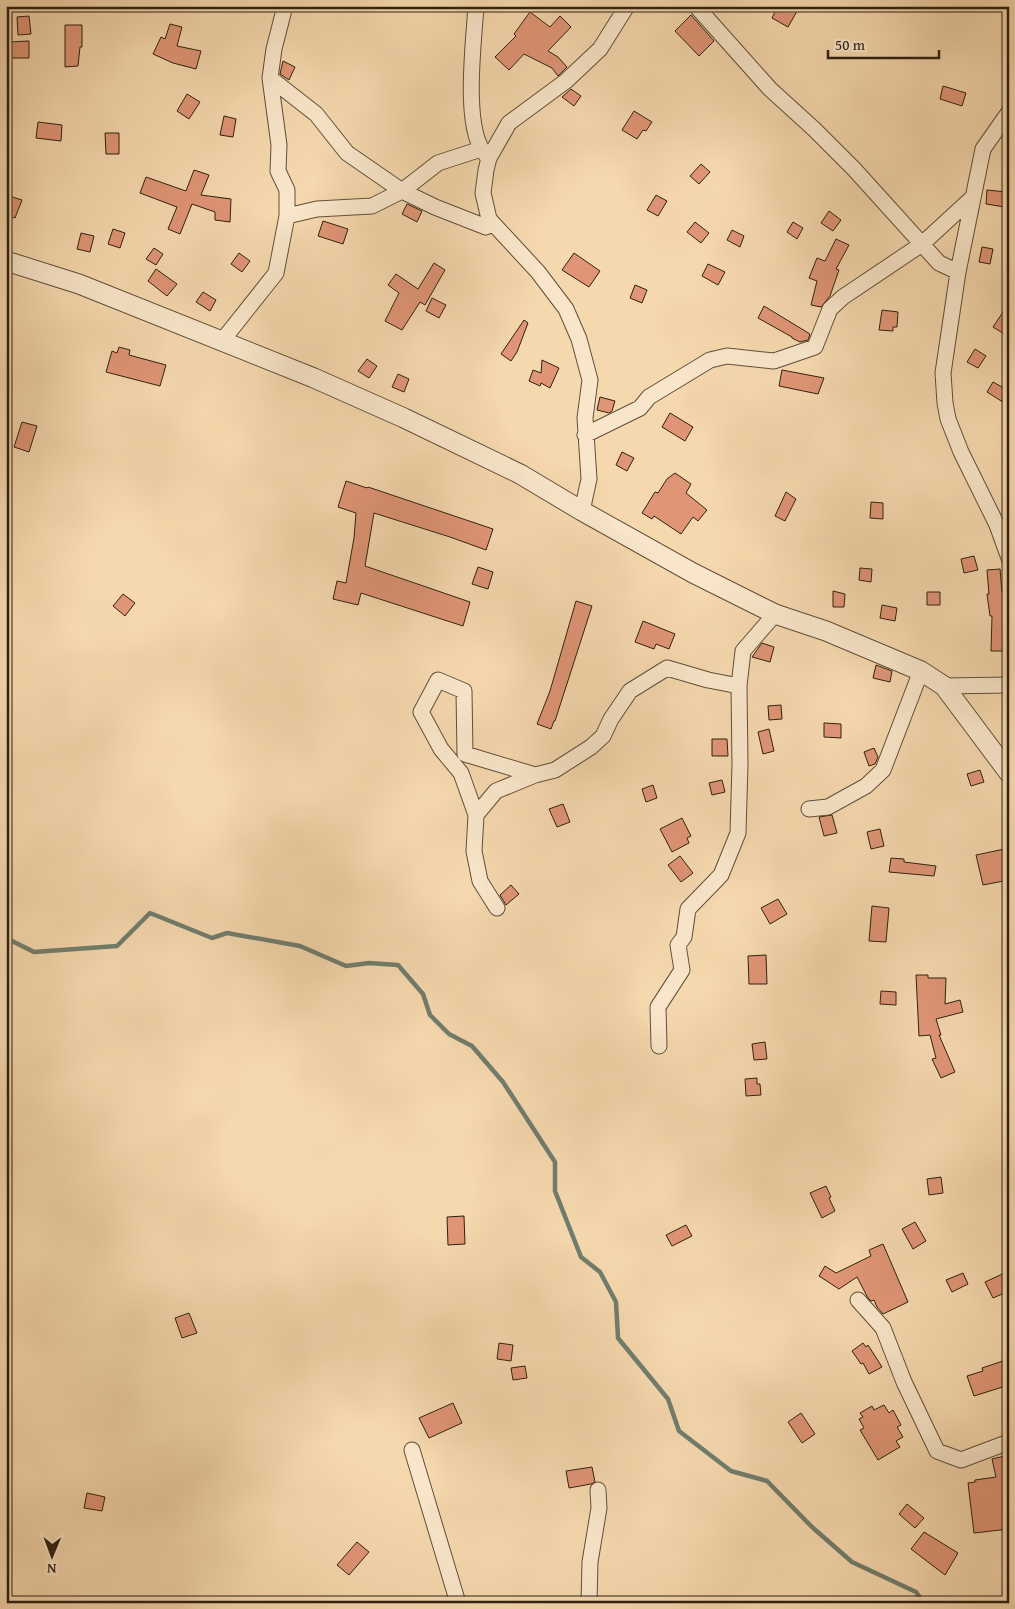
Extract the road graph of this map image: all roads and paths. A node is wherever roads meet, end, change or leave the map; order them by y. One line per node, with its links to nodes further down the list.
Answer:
1 (285, 6): 5 (street)
2 (476, 6): 7 (street)
3 (627, 6): 7 (street)
4 (696, 6): 12 (street)
5 (270, 78): 8 (street); 10 (street)
6 (1009, 112): 9 (street)
7 (485, 154): 8 (street); 16 (street)
8 (402, 191): 10 (street); 11 (street)
9 (972, 198): 12 (street); 14 (street)
10 (287, 216): 15 (street)
11 (486, 227)
12 (922, 244): 14 (street); 16 (street)
13 (6, 261): 15 (street)
14 (958, 272): 18 (street)
15 (222, 342): 17 (street)
16 (586, 435): 17 (street)
17 (582, 511): 19 (street)
18 (1009, 558)
19 (775, 614): 20 (street); 22 (street)
20 (921, 671): 23 (street); 28 (street)
21 (1009, 685): 23 (street)
22 (739, 686): 27 (street); 31 (street)
23 (944, 686): 26 (street)
24 (441, 749): 25 (street); 25 (street); 29 (street)
25 (464, 754): 27 (street)
26 (1009, 773)
27 (535, 775): 29 (street)
28 (809, 809)
29 (476, 815): 30 (street)
30 (497, 908)
31 (659, 1046)
32 (858, 1300): 33 (street)
33 (1009, 1442)
34 (412, 1450): 36 (street)
35 (598, 1490): 37 (street)
36 (458, 1603)
37 (589, 1603)

